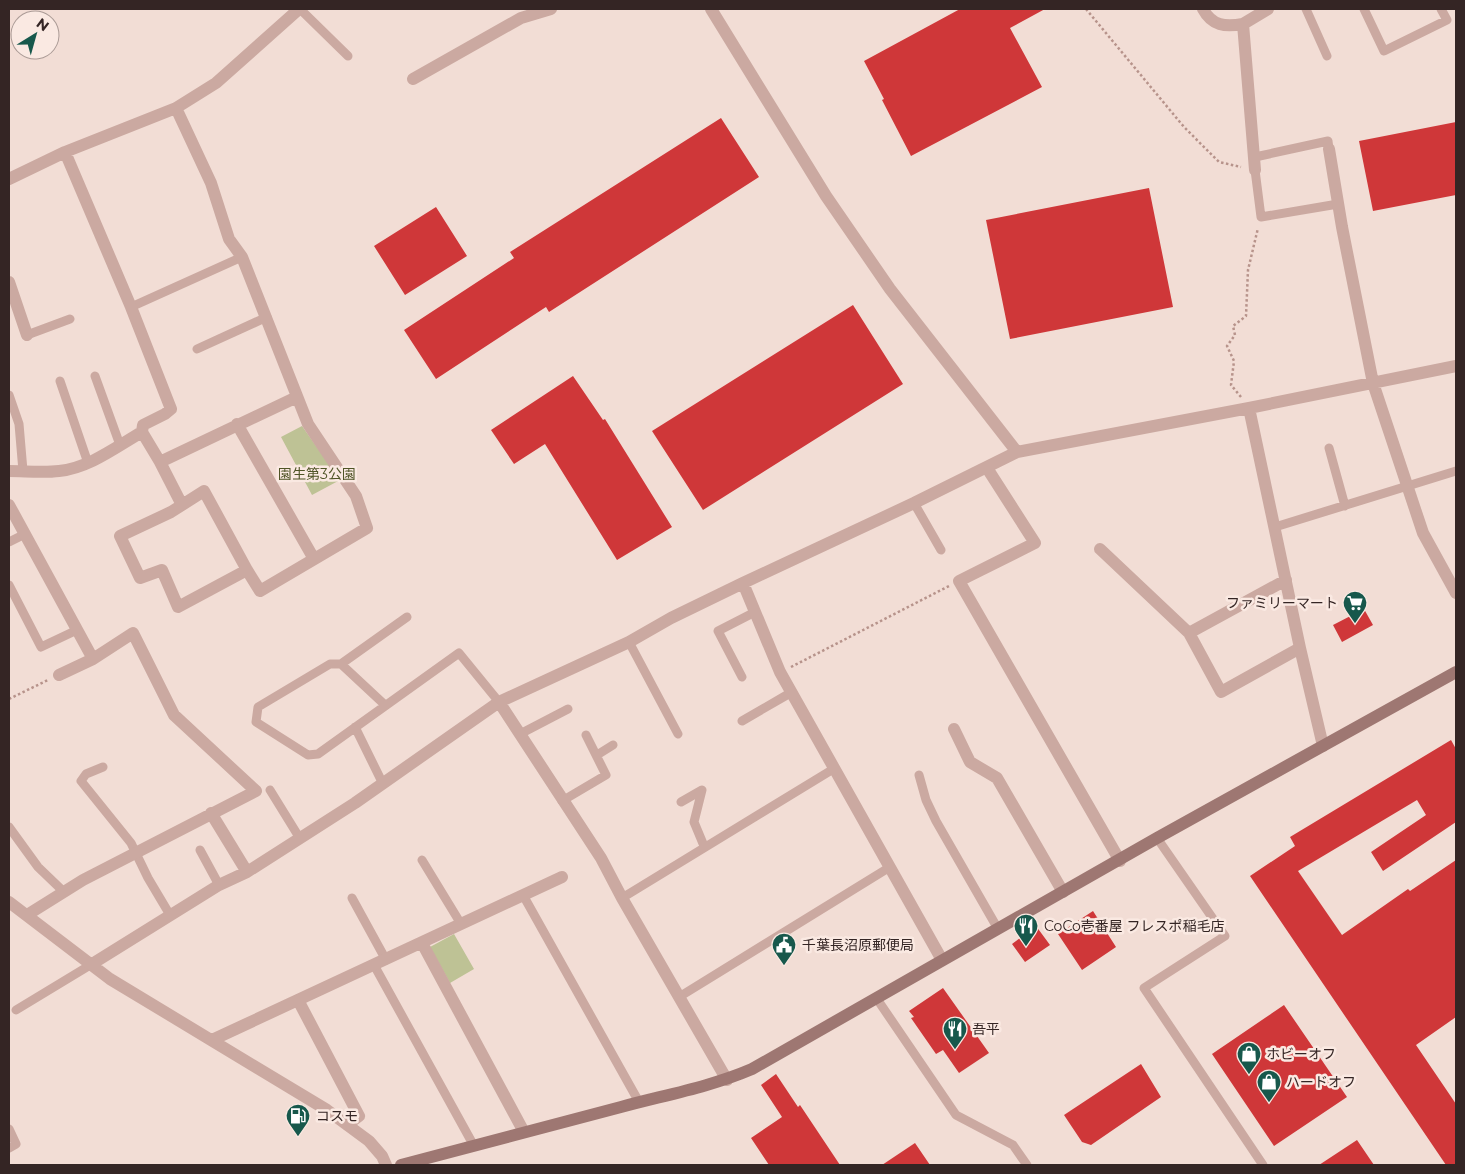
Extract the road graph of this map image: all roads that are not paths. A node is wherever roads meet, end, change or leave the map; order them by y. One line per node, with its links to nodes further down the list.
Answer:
1 (300, 9): 10 (lane); 13 (street)
2 (551, 9): 12 (street)
3 (711, 9): 38 (street)
4 (1203, 9): 9 (street)
5 (1268, 9): 9 (street)
6 (1306, 9): 11 (lane)
7 (1364, 9): 8 (lane)
8 (1441, 9)
9 (1242, 24): 16 (street)
10 (348, 56)
11 (1327, 56)
12 (413, 79)
13 (176, 108): 15 (street); 20 (street)
14 (1329, 149): 16 (lane); 19 (street)
15 (65, 152): 18 (street); 22 (street)
16 (1255, 157): 17 (street)
17 (1256, 170): 19 (lane)
18 (9, 179)
19 (1338, 204): 30 (street)
20 (242, 257): 22 (lane); 23 (street)
21 (9, 282): 25 (street)
22 (131, 307): 35 (street)
23 (267, 317): 26 (lane); 32 (street)
24 (70, 319): 25 (lane)
25 (27, 335)
26 (197, 349)
27 (1456, 366): 30 (street)
28 (95, 376): 36 (lane)
29 (60, 381): 40 (lane)
30 (1373, 383): 33 (street); 45 (street)
31 (9, 396): 43 (lane)
32 (297, 397): 34 (street); 55 (street)
33 (1250, 408): 38 (street); 50 (street)
34 (237, 424): 39 (street); 55 (street)
35 (142, 432): 36 (street); 39 (street)
36 (120, 445): 40 (street)
37 (1329, 448): 49 (lane)
38 (1017, 452): 41 (street)
39 (160, 462): 48 (street)
40 (88, 464): 43 (street)
41 (986, 468): 46 (street); 100 (street)
42 (9, 470): 43 (street)
43 (24, 471)
44 (1456, 471): 45 (lane)
45 (1408, 487): 49 (lane); 60 (street)
46 (914, 503): 54 (lane); 58 (street)
47 (9, 505): 51 (street)
48 (182, 505): 56 (street); 56 (street)
49 (1345, 506): 50 (lane)
50 (1274, 527): 57 (street)
51 (25, 534): 52 (lane); 63 (street)
52 (9, 542)
53 (1100, 549): 64 (street)
54 (941, 550)
55 (314, 559): 56 (street)
56 (247, 570)
57 (1286, 580): 64 (street); 66 (street)
58 (743, 583): 61 (street); 65 (street)
59 (9, 585): 63 (lane)
60 (1456, 593)
61 (755, 612): 71 (lane); 72 (street)
62 (407, 617): 68 (lane)
63 (77, 630): 67 (street)
64 (1189, 633): 66 (street)
65 (629, 642): 73 (street); 80 (lane)
66 (1300, 648): 83 (street)
67 (93, 659): 70 (street); 92 (street)
68 (341, 664): 74 (lane); 77 (lane)
69 (1456, 672): 83 (street)
70 (59, 675)
71 (742, 677)
72 (792, 692): 76 (lane); 86 (street)
73 (499, 702): 74 (lane); 79 (street); 88 (street)
74 (385, 705): 77 (lane)
75 (568, 709): 79 (lane)
76 (742, 721)
77 (356, 727): 88 (lane)
78 (954, 730): 106 (street)
79 (520, 734): 90 (street)
80 (678, 734)
81 (586, 735): 84 (lane)
82 (613, 745): 84 (lane)
83 (1323, 746): 95 (street)
84 (596, 755): 90 (lane)
85 (103, 767): 98 (lane)
86 (835, 768): 96 (lane); 101 (street)
87 (919, 775): 114 (lane)
88 (383, 784): 94 (street)
89 (270, 790): 94 (lane)
90 (562, 801): 109 (street)
91 (681, 802): 96 (lane)
92 (211, 813): 98 (street); 102 (street)
93 (9, 827): 105 (lane)
94 (299, 837): 102 (street)
95 (1157, 838): 100 (street); 134 (lane)
96 (704, 846): 109 (lane)
97 (200, 850): 104 (lane)
98 (134, 853): 105 (street); 112 (lane)
99 (422, 860): 113 (lane)
100 (1120, 861): 106 (street)
101 (890, 867): 116 (street); 119 (lane)
102 (247, 872): 104 (street)
103 (562, 877): 107 (street)
104 (219, 885): 112 (street)
105 (64, 892): 111 (street)
106 (1063, 892): 114 (street)
107 (523, 895): 113 (street); 125 (lane)
108 (352, 898): 117 (lane)
109 (622, 898): 119 (street)
110 (9, 902): 111 (street)
111 (27, 915): 118 (street)
112 (170, 915): 118 (street)
113 (461, 924): 115 (street)
114 (998, 929): 116 (street)
115 (422, 943): 117 (street); 128 (street)
116 (942, 960): 120 (street)
117 (380, 963): 121 (street); 129 (lane)
118 (92, 964): 122 (lane); 123 (street)
119 (679, 997): 124 (street)
120 (877, 999): 124 (street); 133 (lane)
121 (298, 1000): 123 (street); 126 (street)
122 (16, 1010)
123 (212, 1040): 126 (street)
124 (727, 1080): 125 (street)
125 (639, 1102): 128 (street)
126 (347, 1125): 131 (street)
127 (9, 1129): 130 (lane)
128 (524, 1132): 129 (street)
129 (474, 1146): 132 (street)
130 (9, 1148)
131 (386, 1165)
132 (401, 1165)
133 (1027, 1165)
134 (1263, 1165)

